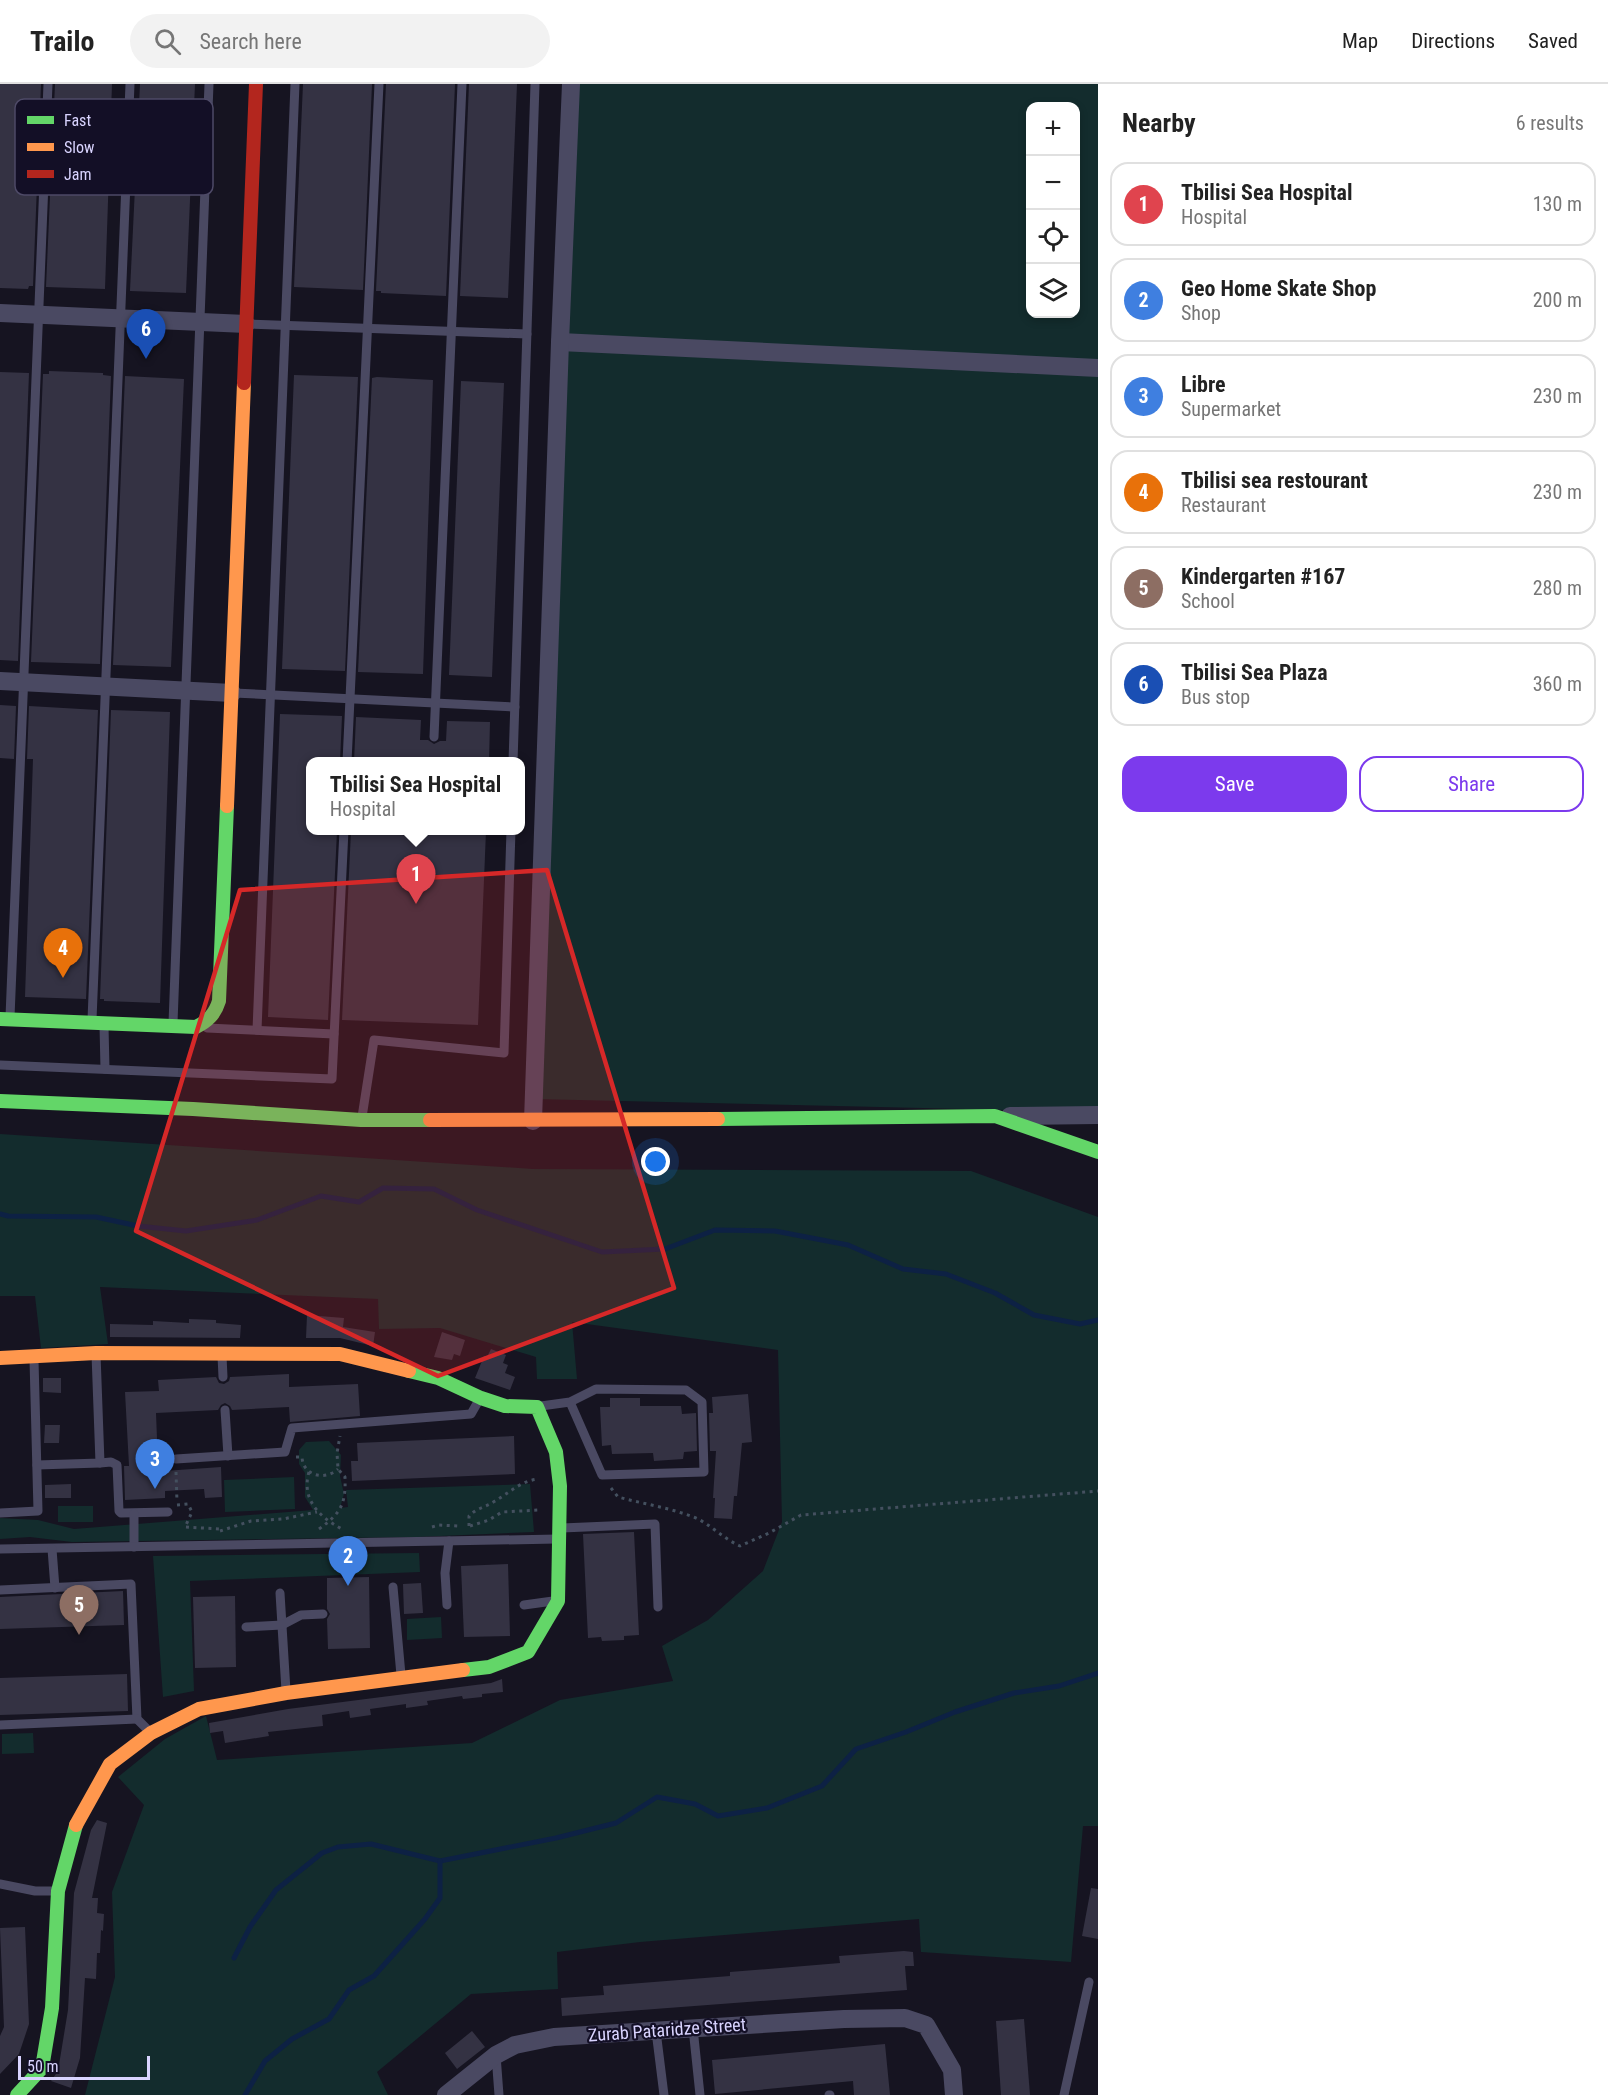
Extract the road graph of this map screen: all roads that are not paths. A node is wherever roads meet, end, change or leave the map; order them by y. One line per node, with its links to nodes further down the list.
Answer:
1 (48, 84): 10 (lane)
2 (130, 84): 11 (lane)
3 (209, 84): 12 (lane)
4 (256, 84): 20 (street)
5 (295, 84): 21 (lane)
6 (379, 84): 22 (lane)
7 (462, 84): 23 (lane)
8 (535, 84): 24 (lane)
9 (571, 84): 25 (street)
10 (47, 99)
11 (129, 99)
12 (208, 99)
13 (44, 195): 17 (lane)
14 (125, 195): 18 (lane)
15 (205, 195): 19 (lane)
16 (0, 314): 17 (street)
17 (39, 315): 18 (street); 28 (lane)
18 (120, 319): 19 (street); 29 (lane)
19 (200, 322): 20 (street); 30 (lane)
20 (246, 324): 21 (lane); 31 (street)
21 (285, 326): 22 (lane); 32 (lane)
22 (368, 328): 23 (lane); 33 (lane)
23 (451, 331): 24 (lane); 34 (lane)
24 (527, 334): 35 (lane)
25 (560, 342): 26 (street); 53 (street)
26 (1098, 368)
27 (0, 681): 28 (street)
28 (24, 682): 29 (street); 41 (lane)
29 (105, 686): 30 (street); 42 (lane)
30 (186, 690): 31 (street); 43 (lane)
31 (232, 693): 32 (lane); 44 (street)
32 (271, 695): 33 (lane); 45 (lane)
33 (350, 699): 34 (lane); 37 (lane)
34 (435, 703): 35 (lane); 36 (lane)
35 (515, 707): 38 (lane)
36 (434, 737)
37 (347, 757)
38 (513, 757)
39 (344, 835): 46 (lane)
40 (511, 835): 52 (lane)
41 (5, 1019): 42 (street)
42 (98, 1023): 43 (street); 48 (lane)
43 (172, 1026): 44 (street)
44 (196, 1027): 45 (lane)
45 (257, 1030): 46 (lane)
46 (334, 1034): 48 (lane)
47 (0, 1065): 48 (lane)
48 (105, 1069)
49 (0, 1101): 52 (street)
50 (1098, 1115): 51 (street)
51 (995, 1116): 53 (street); 54 (street)
52 (361, 1120): 53 (street)
53 (533, 1121)
54 (1098, 1152)
55 (96, 1353): 56 (street); 57 (street); 66 (lane)
56 (221, 1353): 59 (lane); 60 (street)
57 (34, 1357): 58 (street); 67 (lane)
58 (0, 1358)
59 (223, 1377)
60 (481, 1398): 62 (street); 64 (lane)
61 (570, 1402): 61 (lane); 62 (lane)
62 (537, 1407): 71 (street)
63 (225, 1410): 64 (lane)
64 (228, 1456): 65 (lane)
65 (176, 1460)
66 (100, 1463): 67 (lane); 70 (lane)
67 (37, 1465): 69 (lane)
68 (168, 1512): 70 (lane)
69 (0, 1513)
70 (134, 1514): 73 (lane)
71 (559, 1533): 72 (lane); 80 (street); 83 (lane)
72 (449, 1541): 73 (lane); 81 (lane)
73 (134, 1547): 75 (lane)
74 (0, 1549): 75 (lane)
75 (52, 1549): 77 (lane)
76 (393, 1587): 87 (lane)
77 (55, 1588): 78 (lane); 89 (lane)
78 (0, 1590)
79 (280, 1593): 85 (lane)
80 (558, 1601): 82 (lane); 87 (street)
81 (447, 1605)
82 (524, 1605)
83 (658, 1607)
84 (323, 1614): 85 (lane)
85 (282, 1625): 86 (lane); 88 (lane)
86 (246, 1627)
87 (402, 1678): 88 (street)
88 (286, 1693): 91 (street)
89 (137, 1719): 90 (lane); 91 (lane)
90 (0, 1725)
91 (151, 1733): 93 (street)
92 (0, 1884): 93 (lane)
93 (58, 1891): 98 (street)
94 (1089, 1982): 104 (lane)
95 (693, 2028): 96 (street, Zurab Pataridze Street); 102 (lane); 103 (street, Zurab Pataridze Street)
96 (656, 2031): 97 (street, Zurab Pataridze Street); 101 (lane)
97 (496, 2055): 99 (street, Zurab Pataridze Street); 100 (lane)
98 (17, 2095)
99 (446, 2095)
100 (499, 2095)
101 (664, 2095)
102 (700, 2095)
103 (954, 2095)
104 (1064, 2095)

